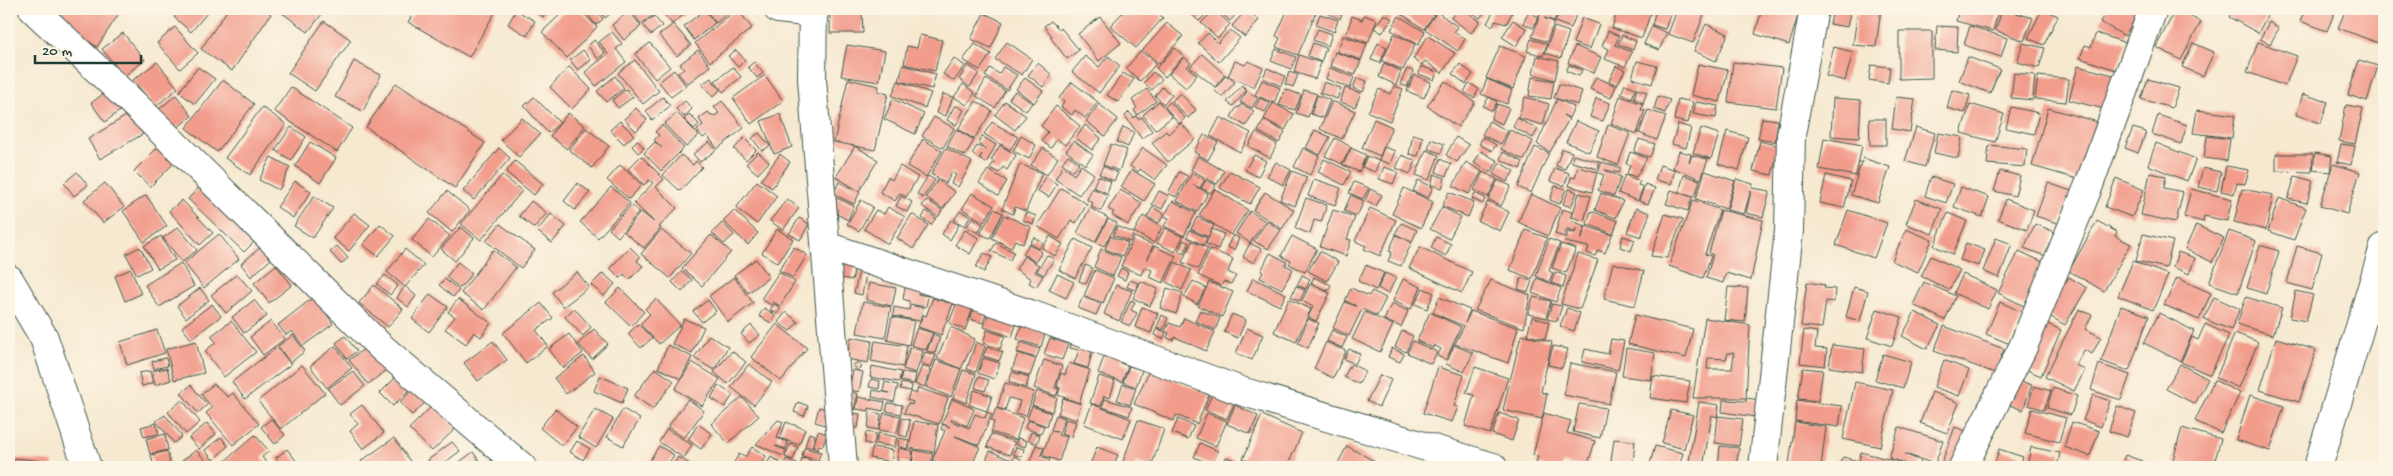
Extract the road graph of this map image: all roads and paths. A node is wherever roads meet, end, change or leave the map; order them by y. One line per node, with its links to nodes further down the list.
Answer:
1 (33, 9): 11 (street)
2 (778, 9): 5 (street)
3 (1814, 9): 14 (street)
4 (2153, 9): 15 (street)
5 (814, 11): 6 (street)
6 (826, 246): 12 (street); 13 (street)
7 (2384, 247): 9 (street)
8 (9, 279): 10 (street)
9 (2380, 282): 16 (street)
10 (87, 467)
11 (522, 467)
12 (843, 467)
13 (1493, 467)
14 (1763, 467)
15 (1963, 467)
16 (2318, 467)

